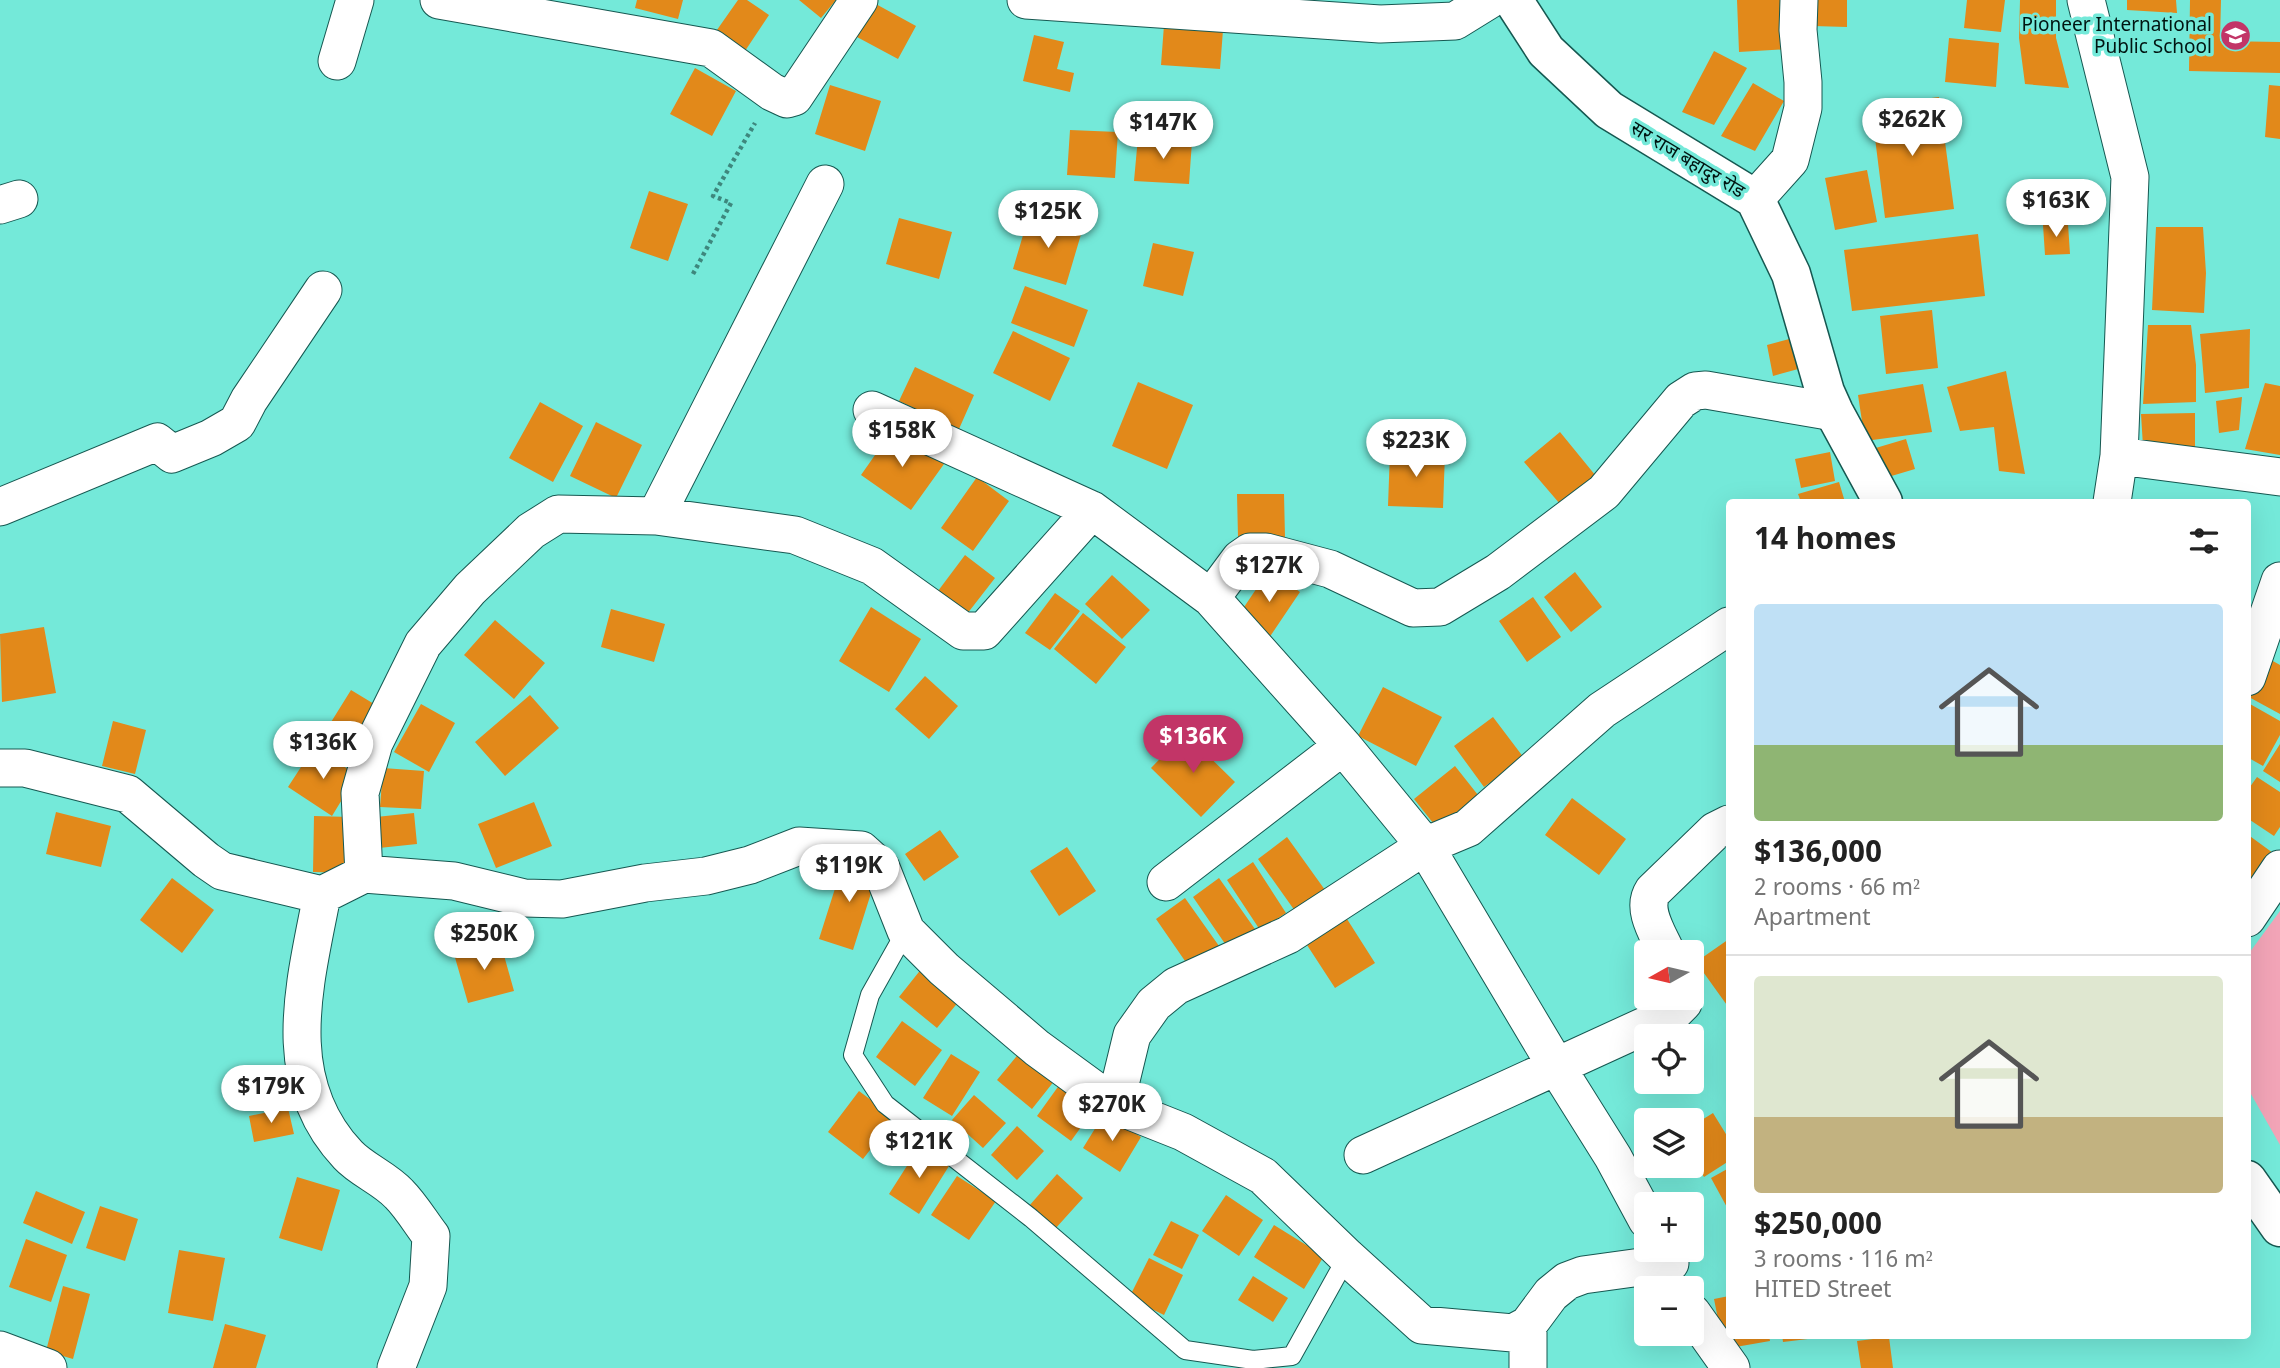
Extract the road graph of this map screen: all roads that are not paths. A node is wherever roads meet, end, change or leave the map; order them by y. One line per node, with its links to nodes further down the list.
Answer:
1 (355, 0): 9 (street)
2 (439, 0): 3 (street)
3 (859, 0)
4 (1026, 0): 5 (street)
5 (1489, 0)
6 (1513, 0): 11 (street, सर राज बहादुर रोड)
7 (1799, 0): 11 (street)
8 (2086, 0): 15 (street)
9 (337, 61)
10 (825, 184): 21 (street)
11 (1755, 200): 14 (street, सर राज बहादुर रोड)
12 (323, 290): 19 (street)
13 (872, 410): 20 (street)
14 (1834, 412): 17 (street, सर राज बहादुर रोड); 23 (street)
15 (2119, 456): 16 (street); 18 (street)
16 (2280, 477)
17 (1881, 499)
18 (2112, 499)
19 (0, 507)
20 (1092, 510): 21 (street); 23 (street)
21 (656, 516): 31 (street)
22 (2280, 581): 25 (street)
23 (1211, 598): 26 (street)
24 (1726, 628): 29 (street)
25 (2251, 665)
26 (1343, 746): 29 (street); 32 (street)
27 (0, 768): 33 (street)
28 (1726, 826): 36 (street)
29 (1425, 846): 38 (street); 39 (street)
30 (2280, 869): 34 (street)
31 (364, 874): 33 (street); 35 (street)
32 (1166, 882)
33 (321, 895): 50 (street)
34 (2251, 912)
35 (906, 932): 39 (street); 44 (lane)
36 (1661, 940)
37 (1676, 1010): 38 (street)
38 (1556, 1066): 40 (street); 42 (street)
39 (1115, 1105): 44 (street)
40 (1363, 1155)
41 (2251, 1186): 43 (street)
42 (1634, 1196)
43 (2280, 1227)
44 (1347, 1257): 46 (street)
45 (1672, 1267): 46 (street)
46 (1528, 1325): 51 (street)
47 (1704, 1329): 52 (street)
48 (0, 1350): 49 (street)
49 (48, 1368)
50 (396, 1368)
51 (1528, 1368)
52 (1731, 1368)

